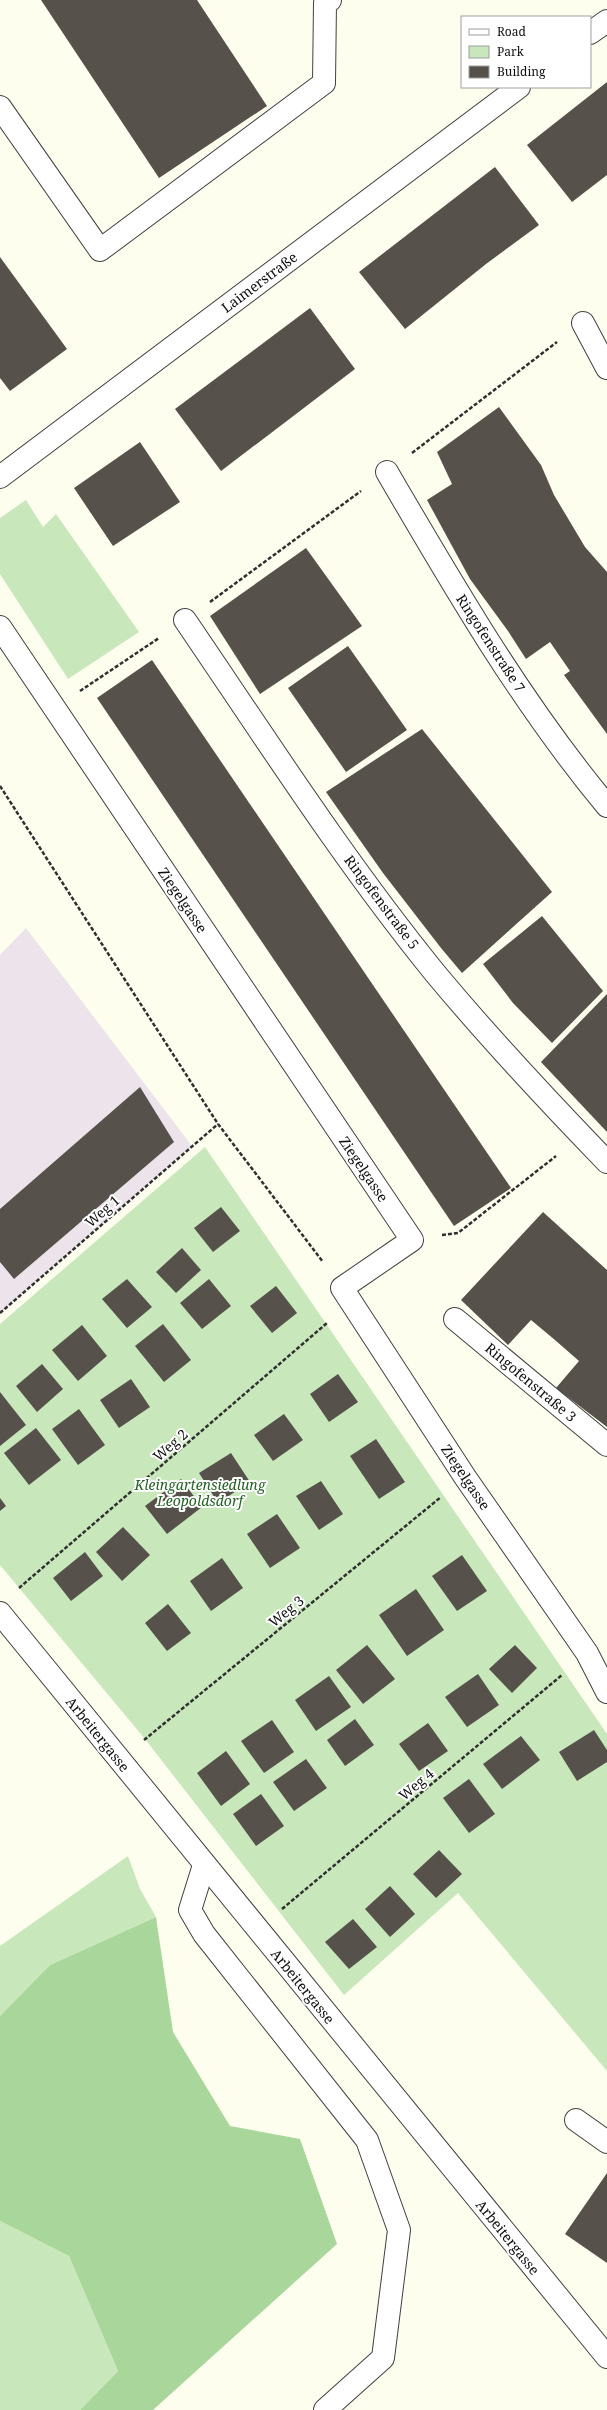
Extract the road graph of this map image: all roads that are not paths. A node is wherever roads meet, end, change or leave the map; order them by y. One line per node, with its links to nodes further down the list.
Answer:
1 (326, 1): 5 (street)
2 (607, 21): 3 (street)
3 (591, 32)
4 (518, 88): 9 (street, Laimerstraße)
5 (0, 107)
6 (583, 323): 7 (street)
7 (607, 368)
8 (387, 472): 12 (street, Ringofenstraße 7)
9 (0, 477)
10 (185, 620): 13 (street, Ringofenstraße 5)
11 (0, 627): 17 (street, Ziegelgasse)
12 (607, 806)
13 (607, 1162)
14 (454, 1319): 15 (street, Ringofenstraße 3)
15 (607, 1445)
16 (0, 1613): 18 (street, Arbeitergasse)
17 (607, 1692)
18 (204, 1865): 21 (street, Arbeitergasse); 22 (street)
19 (576, 2120): 20 (street)
20 (607, 2142)
21 (607, 2357)
22 (325, 2410)

